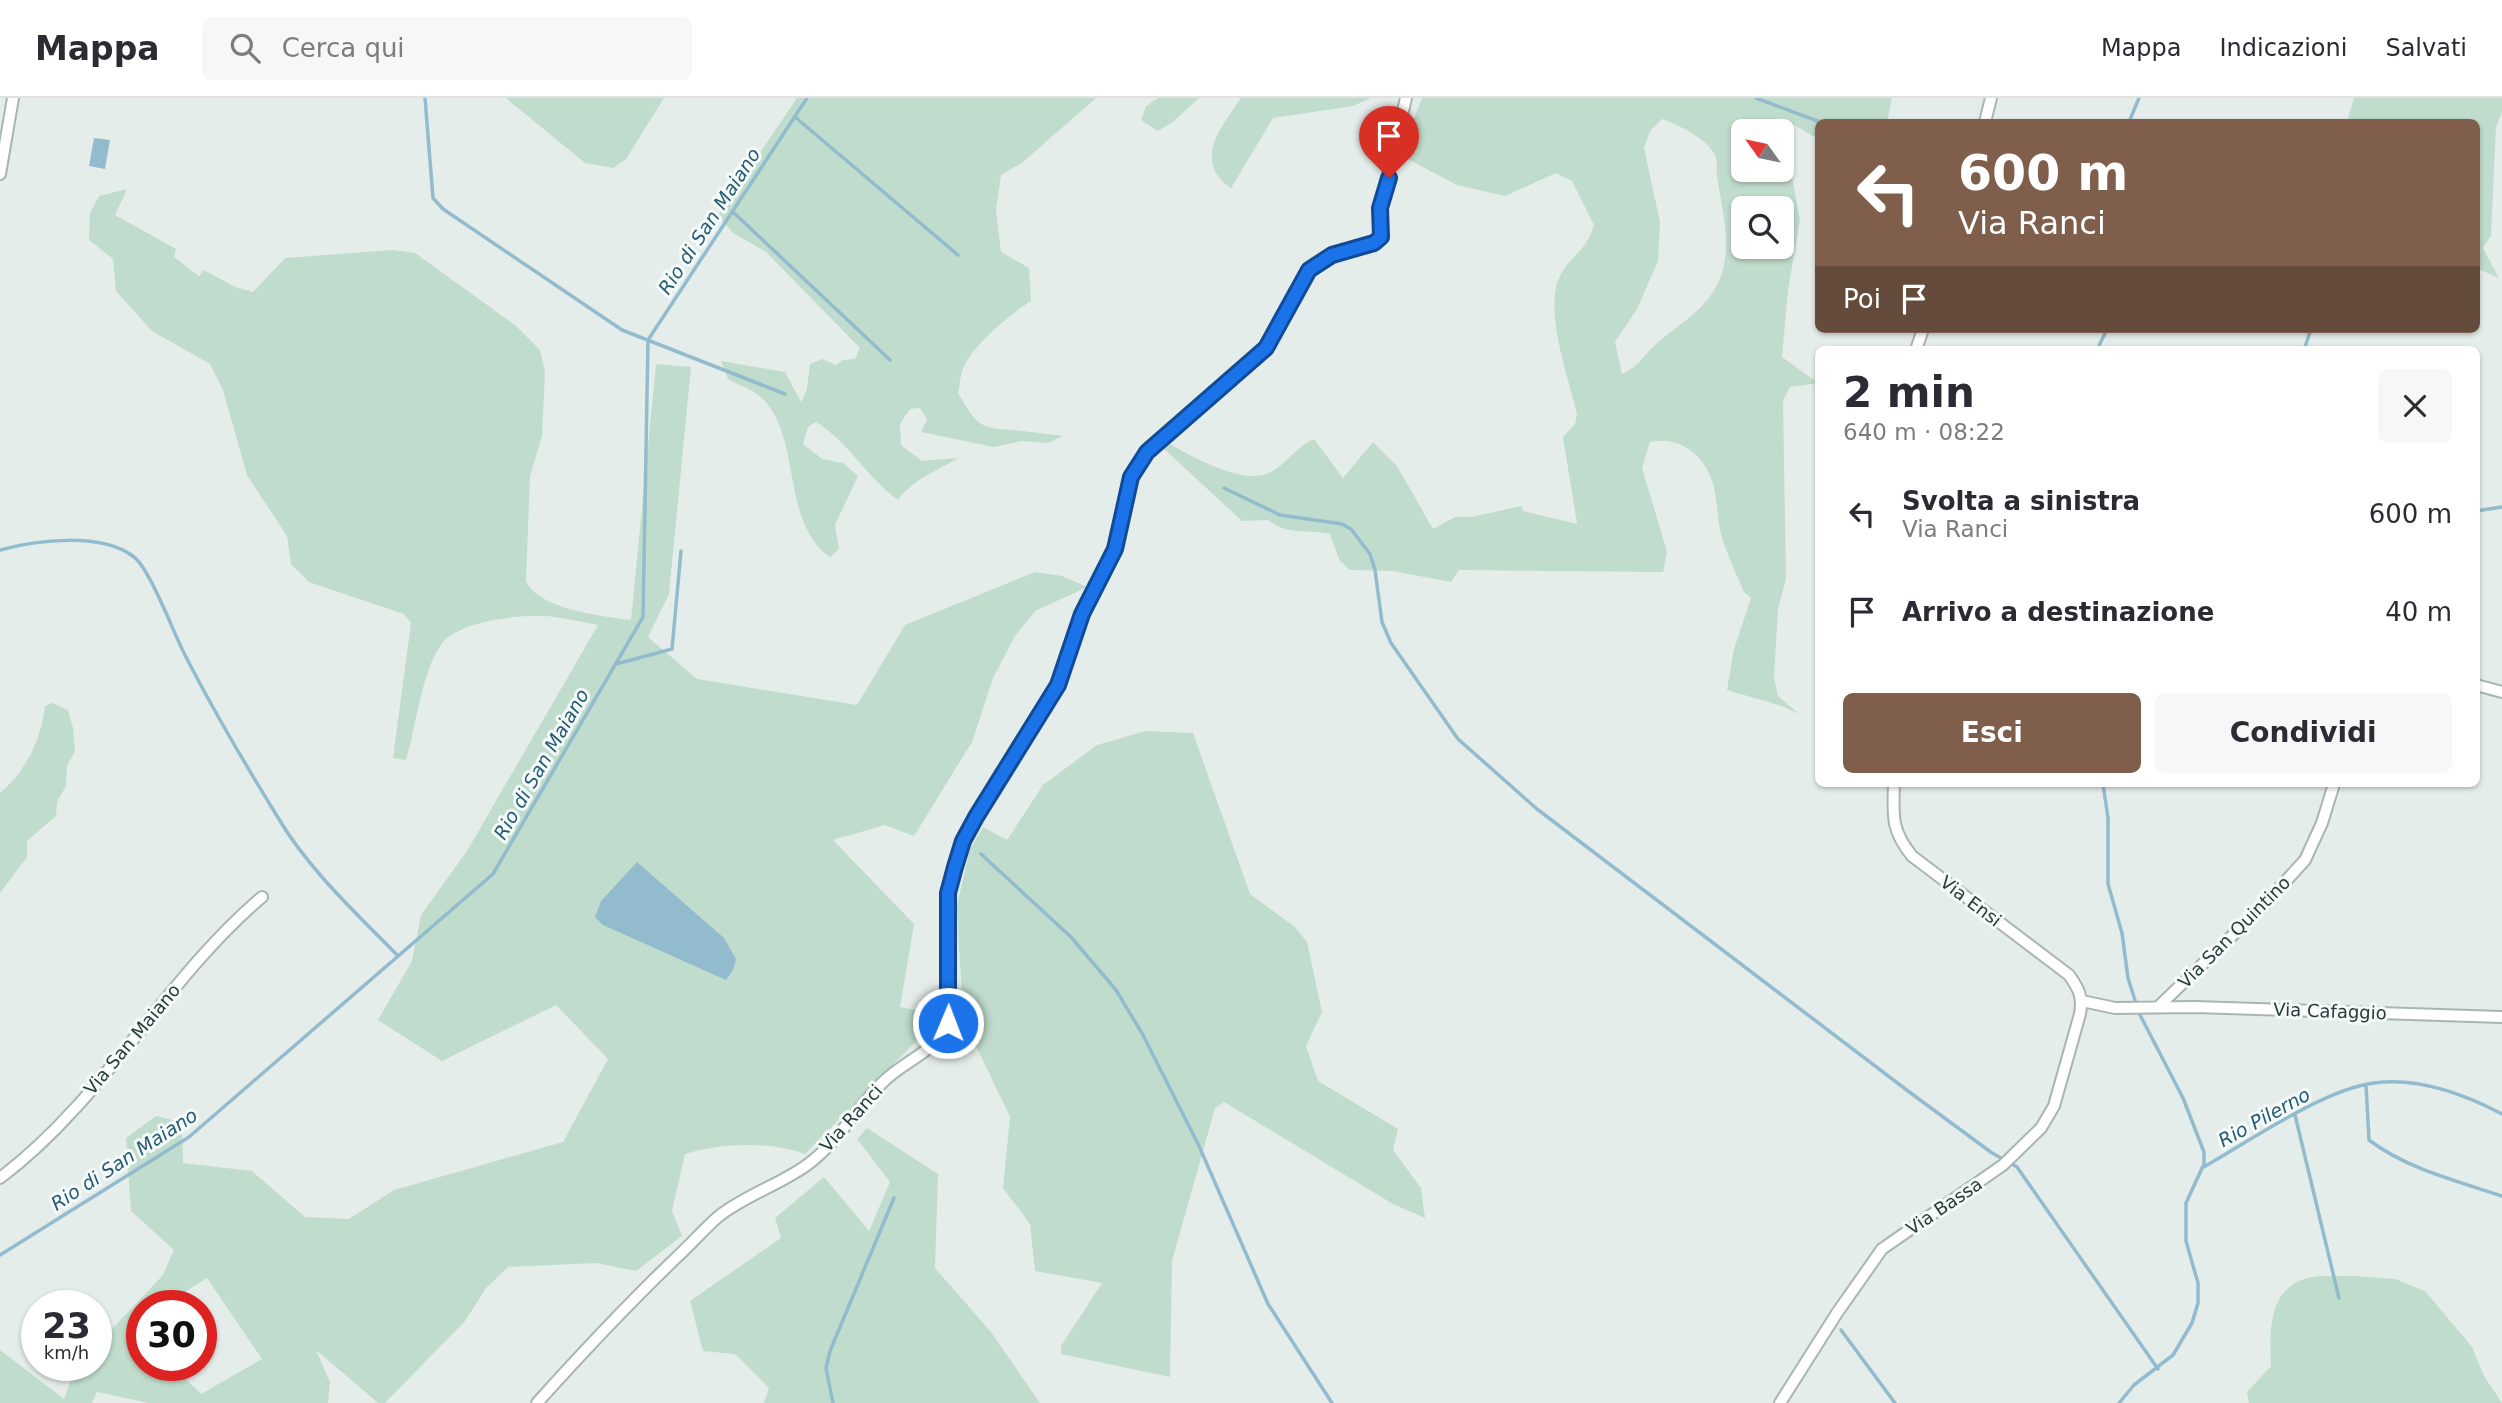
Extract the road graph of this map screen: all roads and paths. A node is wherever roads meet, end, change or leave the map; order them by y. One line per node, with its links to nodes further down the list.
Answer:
1 (13, 98): 5 (street)
2 (1406, 98): 15 (street, Via Ranci)
3 (1991, 98): 4 (street)
4 (1985, 119)
5 (0, 174)
6 (2480, 686): 7 (street)
7 (2502, 692)
8 (1894, 787): 11 (street, Via Ensi)
9 (2333, 787): 12 (street, Via San Quintino)
10 (262, 897): 14 (street, Via San Maiano)
11 (2082, 1001): 12 (street); 16 (street, Via Bassa)
12 (2153, 1007): 13 (street, Via Cafaggio)
13 (2502, 1017)
14 (0, 1178)
15 (537, 1403)
16 (1780, 1403)

